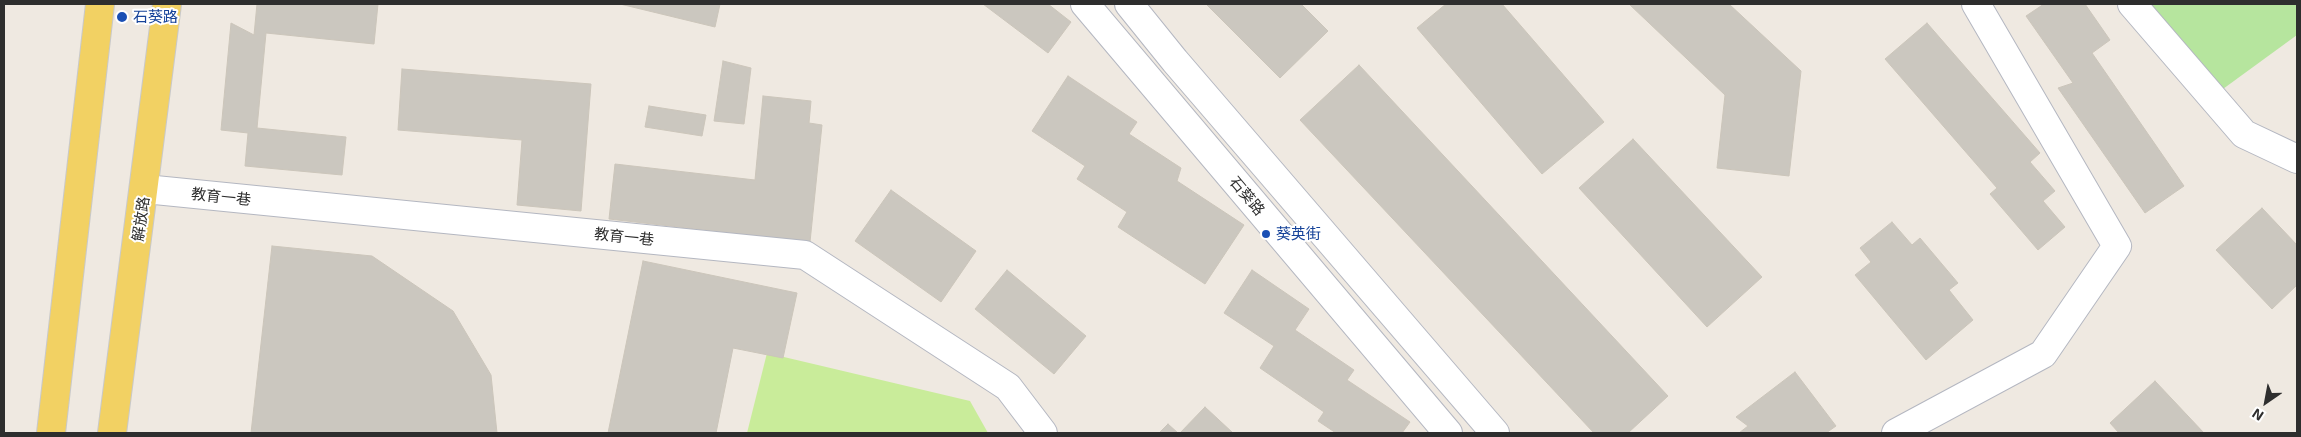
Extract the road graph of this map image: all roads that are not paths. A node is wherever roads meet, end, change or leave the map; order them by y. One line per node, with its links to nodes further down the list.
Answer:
1 (100, 4): 9 (main road)
2 (167, 4): 8 (main road, 解放路)
3 (1085, 4): 12 (street, 石葵路)
4 (1129, 4): 13 (street)
5 (1976, 4): 14 (street)
6 (2132, 4): 7 (street)
7 (2297, 159)
8 (145, 189): 10 (main road, 解放路); 11 (street, 教育一巷)
9 (51, 433)
10 (112, 433)
11 (1043, 433)
12 (1448, 433)
13 (1495, 433)
14 (1896, 433)

